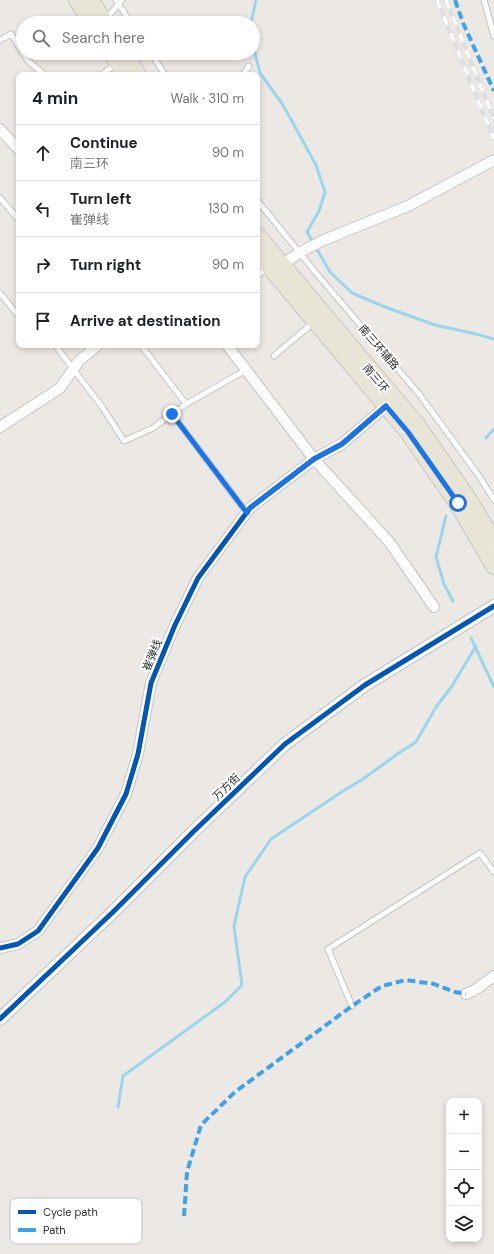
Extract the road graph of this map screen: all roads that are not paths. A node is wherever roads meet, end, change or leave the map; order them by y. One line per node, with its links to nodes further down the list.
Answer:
1 (77, 0): 5 (main road)
2 (91, 0): 6 (main road)
3 (484, 0): 9 (lane)
4 (119, 1): 7 (lane); 8 (lane)
5 (94, 16)
6 (98, 16)
7 (106, 16)
8 (127, 16)
9 (494, 36)
10 (0, 40): 11 (lane)
11 (16, 42)
12 (27, 60): 16 (lane)
13 (155, 60): 19 (lane)
14 (119, 61): 17 (lane); 18 (main road)
15 (249, 66): 20 (lane)
16 (41, 72)
17 (105, 72)
18 (134, 72)
19 (163, 72)
20 (245, 72)
21 (0, 129): 22 (street)
22 (16, 147)
23 (494, 160): 28 (street)
24 (0, 198): 26 (lane)
25 (260, 203): 28 (lane, 南三环辅路)
26 (16, 217)
27 (260, 244): 30 (main road, 南三环)
28 (302, 251): 30 (street); 46 (lane, 南三环辅路)
29 (260, 256): 30 (main road, 南三环)
30 (269, 269): 33 (main road, 南三环); 48 (main road, 南三环)
31 (0, 293): 32 (lane)
32 (16, 313)
33 (315, 321): 38 (lane); 42 (main road, 南三环)
34 (57, 348): 39 (lane)
35 (94, 348): 39 (street)
36 (143, 348): 41 (lane)
37 (229, 348): 40 (street)
38 (274, 356)
39 (73, 370): 43 (lane); 44 (street)
40 (246, 370): 41 (lane); 45 (street)
41 (186, 404): 43 (lane)
42 (386, 406): 45 (street, 崔弹线); 49 (main road, 南三环)
43 (172, 414): 47 (lane)
44 (0, 427)
45 (314, 459): 47 (street, 崔弹线); 51 (street)
46 (494, 500)
47 (247, 513): 53 (street, 崔弹线)
48 (494, 541)
49 (494, 566)
50 (494, 606): 57 (street, 万方街)
51 (434, 607)
52 (494, 872): 56 (lane)
53 (0, 948)
54 (494, 976): 55 (street)
55 (466, 994)
56 (352, 1006)
57 (0, 1019)

